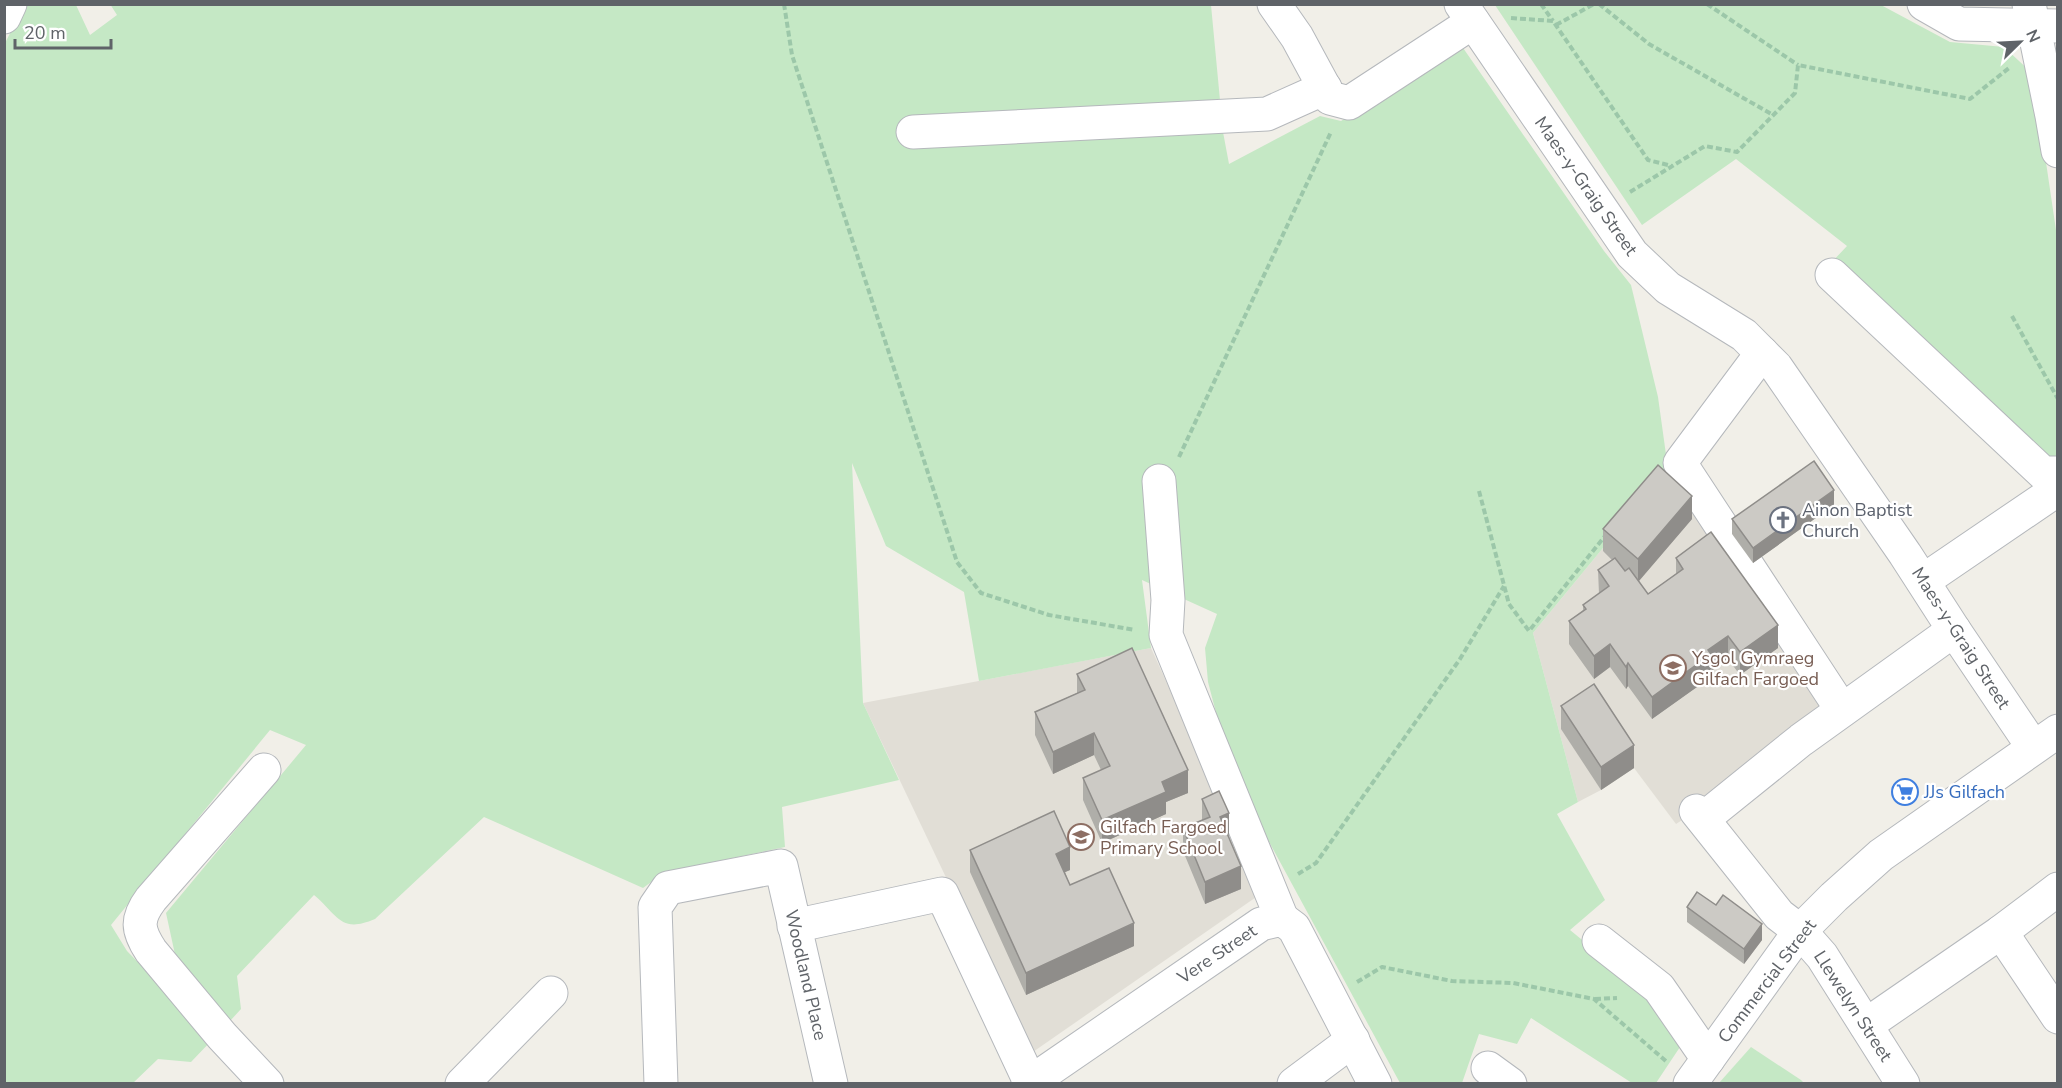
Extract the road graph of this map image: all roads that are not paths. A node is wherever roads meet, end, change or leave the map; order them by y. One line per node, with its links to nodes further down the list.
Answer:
1 (1274, 4): 5 (street)
2 (1924, 4): 4 (street)
3 (1471, 19): 5 (street); 9 (street, Maes-y-Graig Street)
4 (2040, 19): 7 (street)
5 (1337, 96): 6 (street)
6 (913, 132)
7 (2058, 151)
8 (1832, 275): 10 (street)
9 (1762, 353): 13 (street, Maes-y-Graig Street); 15 (street)
10 (2058, 473)
11 (1159, 481): 19 (street)
12 (2058, 489): 13 (street)
13 (1923, 581): 14 (street, Maes-y-Graig Street)
14 (1954, 630): 15 (street); 16 (street, Maes-y-Graig Street)
15 (1842, 710): 21 (street, Llewelyn Street)
16 (2050, 738): 21 (street, Commercial Street)
17 (264, 770): 30 (street)
18 (2058, 889): 22 (street)
19 (1282, 919): 27 (street); 34 (street, Vere Street)
20 (795, 926): 32 (street, Woodland Place); 33 (street, Woodland Place); 34 (street)
21 (1800, 931): 26 (street, Llewelyn Street); 28 (street, Commercial Street)
22 (2001, 932): 25 (street); 26 (street)
23 (1599, 941): 28 (street)
24 (551, 993): 31 (street)
25 (2058, 1017)
26 (1866, 1025): 29 (street, Llewelyn Street)
27 (1353, 1040): 35 (street); 36 (street)
28 (1690, 1070)
29 (1899, 1082)
30 (267, 1083)
31 (462, 1083)
32 (661, 1083)
33 (831, 1083)
34 (1029, 1083)
35 (1294, 1083)
36 (1375, 1083)

